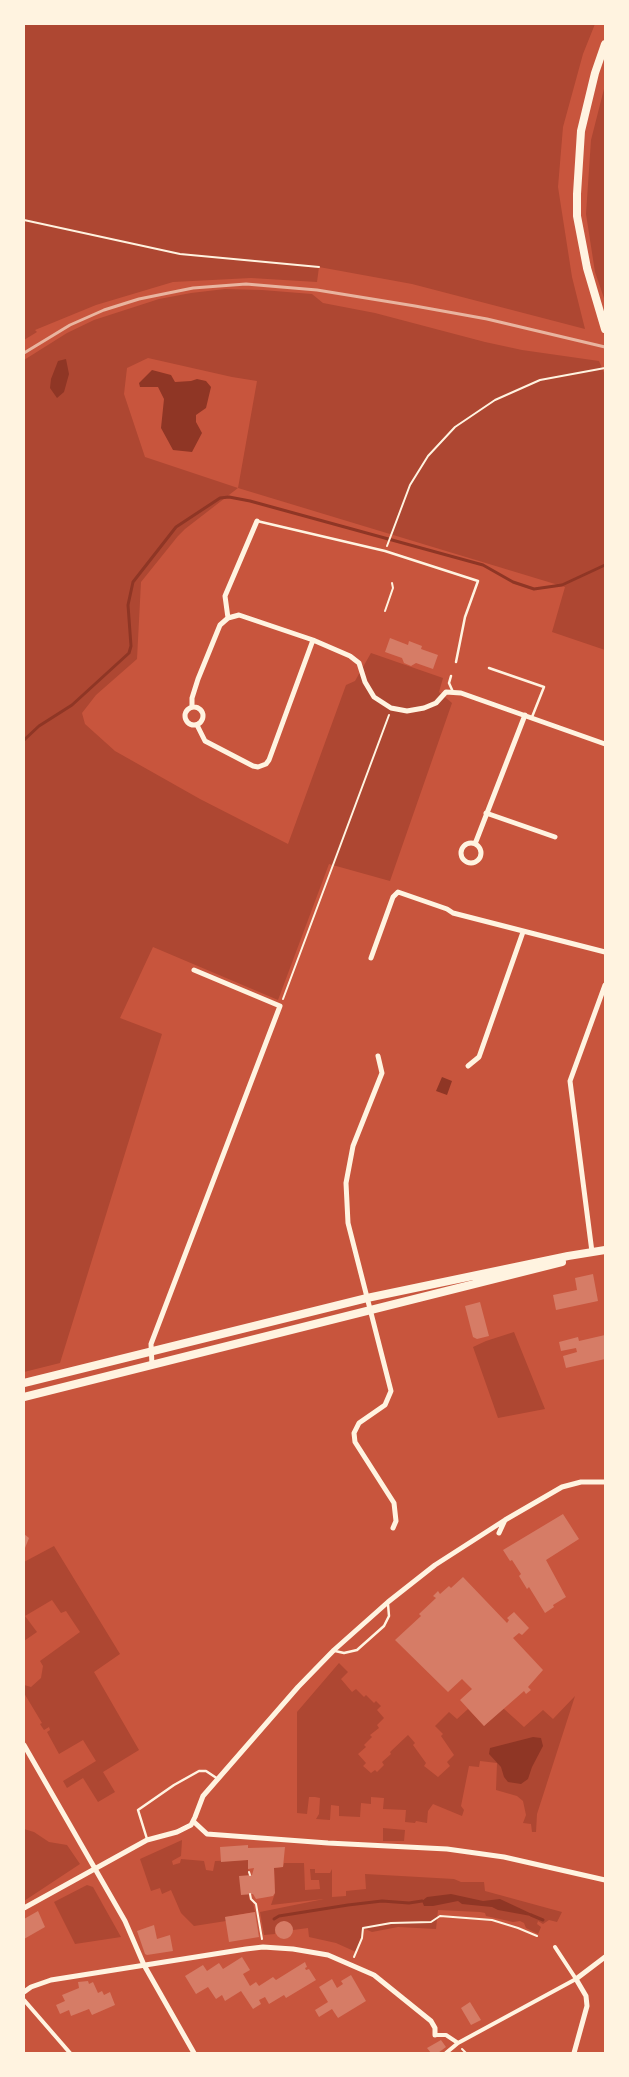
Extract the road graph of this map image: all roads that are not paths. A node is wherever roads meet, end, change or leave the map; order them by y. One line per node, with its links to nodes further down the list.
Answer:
1 (605, 44): 2 (main road)
2 (605, 329)
3 (257, 522): 4 (street); 6 (lane)
4 (228, 618): 5 (street); 10 (street)
5 (313, 640): 9 (street); 13 (street)
6 (456, 662)
7 (489, 668): 12 (lane)
8 (450, 676): 9 (lane)
9 (453, 692): 11 (street)
10 (192, 707): 13 (street); 13 (street)
11 (525, 715): 12 (street); 15 (street)
12 (532, 717): 14 (street)
13 (197, 725)
14 (605, 744)
15 (486, 813): 16 (street); 17 (street)
16 (555, 837)
17 (475, 844)
18 (523, 932): 19 (street); 20 (street); 24 (street)
19 (605, 952)
20 (371, 958)
21 (194, 970): 29 (street)
22 (605, 985): 26 (street)
23 (378, 1056): 27 (street)
24 (468, 1066)
25 (605, 1250): 26 (main road)
26 (592, 1252): 27 (main road); 28 (main road)
27 (368, 1298): 28 (street); 29 (main road)
28 (372, 1310): 30 (main road); 35 (street)
29 (151, 1350): 30 (street); 31 (main road)
30 (152, 1365): 32 (main road)
31 (24, 1383)
32 (24, 1397)
33 (605, 1482): 34 (street)
34 (505, 1520): 36 (street); 37 (street)
35 (393, 1528)
36 (499, 1533)
37 (457, 1550): 38 (street); 39 (street)
38 (466, 1554)
39 (388, 1602): 40 (street); 40 (lane)
40 (334, 1650): 42 (street)
41 (24, 1745): 45 (street)
42 (218, 1779): 43 (street); 44 (lane)
43 (194, 1821): 44 (street); 46 (street)
44 (147, 1840): 45 (street)
45 (95, 1869): 47 (street); 50 (street)
46 (605, 1880)
47 (24, 1908)
48 (555, 1947): 51 (street)
49 (605, 1957): 51 (street)
50 (144, 1965): 52 (street); 54 (street); 57 (street)
51 (576, 1979): 55 (street); 59 (street)
52 (24, 1992)
53 (24, 2000): 56 (street)
54 (435, 2035): 55 (street)
55 (458, 2043): 58 (street)
56 (70, 2053)
57 (194, 2053)
58 (446, 2053)
59 (574, 2053)

